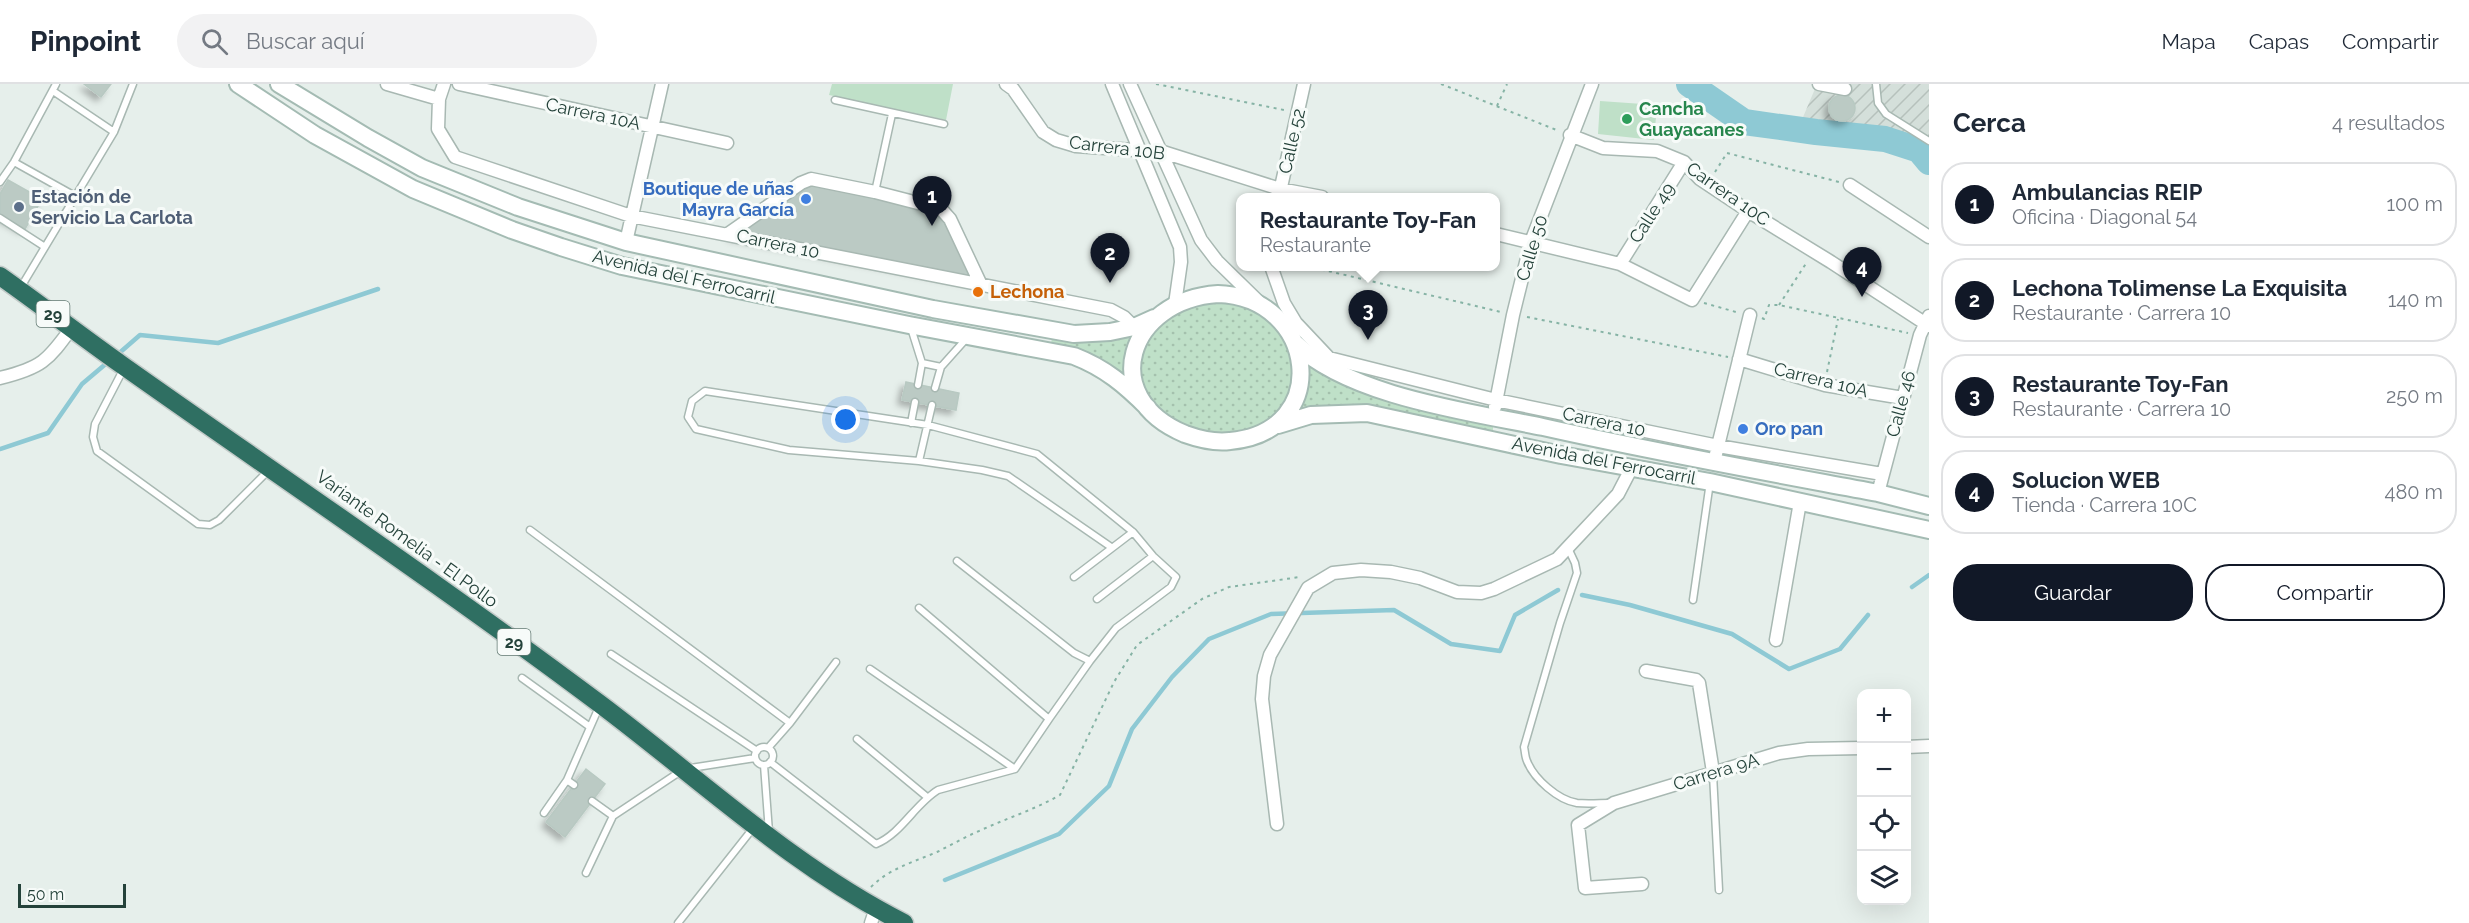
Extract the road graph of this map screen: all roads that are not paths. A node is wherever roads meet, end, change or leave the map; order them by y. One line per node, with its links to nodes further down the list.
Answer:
1 (56, 84): 17 (lane)
2 (133, 84): 23 (lane)
3 (238, 84): 54 (main road, Avenida del Ferrocarril)
4 (279, 84): 42 (main road, Avenida del Ferrocarril)
5 (387, 84): 18 (street)
6 (444, 84): 18 (street)
7 (459, 84): 22 (street, Carrera 10A)
8 (662, 84): 22 (street)
9 (1006, 84): 27 (street, Carrera 10B)
10 (1112, 84): 27 (street)
11 (1130, 84): 28 (street)
12 (1305, 84): 34 (street, Calle 52)
13 (1592, 84): 24 (street, Calle 50)
14 (1819, 84): 16 (street)
15 (1876, 84): 25 (lane)
16 (1845, 89)
17 (53, 91): 23 (lane); 29 (lane)
18 (439, 99): 37 (street, Carrera 10)
19 (835, 100): 20 (lane)
20 (892, 114): 21 (lane); 33 (lane)
21 (944, 124)
22 (651, 127): 26 (street, Carrera 10A); 37 (street)
23 (114, 132): 35 (lane)
24 (1570, 135): 30 (street, Carrera 10C); 43 (street, Calle 50)
25 (1929, 141)
26 (727, 143)
27 (1139, 150): 28 (street, Carrera 10B); 51 (street)
28 (1163, 152): 34 (street, Carrera 10B); 50 (street)
29 (14, 162): 31 (lane); 35 (lane)
30 (1684, 162): 36 (street, Carrera 10C); 45 (street, Calle 49)
31 (0, 182)
32 (1850, 185): 41 (street)
33 (875, 192): 39 (street); 48 (street)
34 (1280, 193)
35 (75, 196): 44 (lane)
36 (1748, 211): 45 (street); 55 (street, Carrera 10C)
37 (631, 216): 39 (street, Carrera 10); 42 (street)
38 (0, 218): 44 (lane)
39 (728, 234): 48 (street, Carrera 10)
40 (1500, 235): 43 (street)
41 (1929, 237)
42 (626, 242): 57 (main road, Avenida del Ferrocarril)
43 (1531, 242): 45 (street); 68 (street, Calle 50)
44 (45, 247): 49 (lane)
45 (1620, 264)
46 (1272, 271): 68 (street, Carrera 10)
47 (0, 276): 49 (highway, Variante Romelia - El Pollo / 29)
48 (981, 285): 57 (street, Carrera 10)
49 (19, 290): 56 (highway, Variante Romelia - El Pollo / 29)
50 (1260, 303): 51 (main road); 59 (main road)
51 (1175, 304): 53 (main road)
52 (1750, 315): 60 (street)
53 (1154, 318): 57 (main road, Avenida del Ferrocarril); 71 (main road)
54 (909, 325): 58 (main road, Avenida del Ferrocarril); 61 (lane)
55 (1926, 325): 67 (street, Calle 46)
56 (72, 327): 62 (highway, Variante Romelia - El Pollo / 29); 64 (street)
57 (1134, 327)
58 (969, 336): 63 (lane); 71 (main road, Avenida del Ferrocarril)
59 (1296, 344): 72 (main road, Avenida del Ferrocarril); 75 (main road)
60 (1739, 359): 67 (street, Carrera 10A); 76 (street)
61 (922, 363): 63 (lane); 65 (lane)
62 (123, 365): 79 (highway, Variante Romelia - El Pollo / 29); 79 (lane)
63 (941, 367): 66 (lane)
64 (0, 378)
65 (918, 385)
66 (935, 388)
67 (1903, 398): 80 (street, Calle 46)
68 (1496, 400): 72 (street, Calle 50); 76 (street, Carrera 10)
69 (915, 402): 73 (lane)
70 (932, 405): 74 (lane)
71 (1148, 408): 75 (main road)
72 (1494, 418): 76 (main road, Avenida del Ferrocarril)
73 (911, 423): 74 (lane); 77 (lane)
74 (928, 425): 77 (lane); 87 (lane)
75 (1278, 425): 78 (main road, Avenida del Ferrocarril)
76 (1716, 454): 80 (street, Carrera 10); 82 (main road, Avenida del Ferrocarril)
77 (919, 461): 88 (lane)
78 (1632, 467): 81 (main road, Avenida del Ferrocarril); 89 (street)
79 (272, 468): 103 (highway, Variante Romelia - El Pollo / 29)
80 (1882, 474): 82 (street, Calle 46)
81 (1710, 482): 83 (main road, Avenida del Ferrocarril); 94 (lane)
82 (1878, 493): 84 (main road, Avenida del Ferrocarril)
83 (1800, 502): 86 (main road, Avenida del Ferrocarril); 96 (street)
84 (1929, 506)
85 (530, 530): 105 (lane)
86 (1929, 530)
87 (1133, 532): 88 (lane); 90 (lane)
88 (1111, 547): 92 (lane)
89 (1568, 548): 121 (lane); 124 (street)
90 (1153, 556): 93 (lane); 98 (lane)
91 (957, 561): 98 (lane)
92 (1074, 577)
93 (1097, 599)
94 (1693, 600)
95 (919, 608): 104 (lane)
96 (1776, 640)
97 (611, 654): 112 (lane)
98 (1090, 661): 104 (lane)
99 (836, 662): 105 (lane)
100 (870, 669): 115 (lane)
101 (1646, 671): 116 (street)
102 (522, 678): 106 (lane)
103 (600, 704): 106 (lane); 114 (highway, Variante Romelia - El Pollo / 29)
104 (1049, 719): 115 (lane)
105 (790, 723): 110 (lane)
106 (590, 727): 117 (lane)
107 (857, 739): 119 (lane)
108 (1929, 746): 109 (street)
109 (1911, 747)
110 (768, 748): 112 (lane); 113 (lane)
111 (1857, 748): 116 (street, Carrera 9A)
112 (756, 754): 113 (lane); 114 (lane)
113 (767, 763): 119 (lane); 125 (lane)
114 (684, 769): 123 (lane); 125 (highway, Variante Romelia - El Pollo / 29)
115 (1015, 770): 119 (lane)
116 (1713, 772): 121 (street, Carrera 9A); 128 (lane)
117 (567, 780): 118 (lane); 122 (lane)
118 (574, 785)
119 (927, 797)
120 (592, 801): 123 (lane)
121 (1614, 803): 127 (street, Carrera 9A)
122 (544, 813)
123 (613, 816): 126 (lane)
124 (1277, 824)
125 (762, 831): 129 (highway, Variante Romelia - El Pollo / 29); 130 (lane)
126 (586, 873)
127 (1642, 884)
128 (1719, 890)
129 (873, 915): 131 (highway, Variante Romelia - El Pollo / 29)
130 (678, 923)
131 (904, 923)

